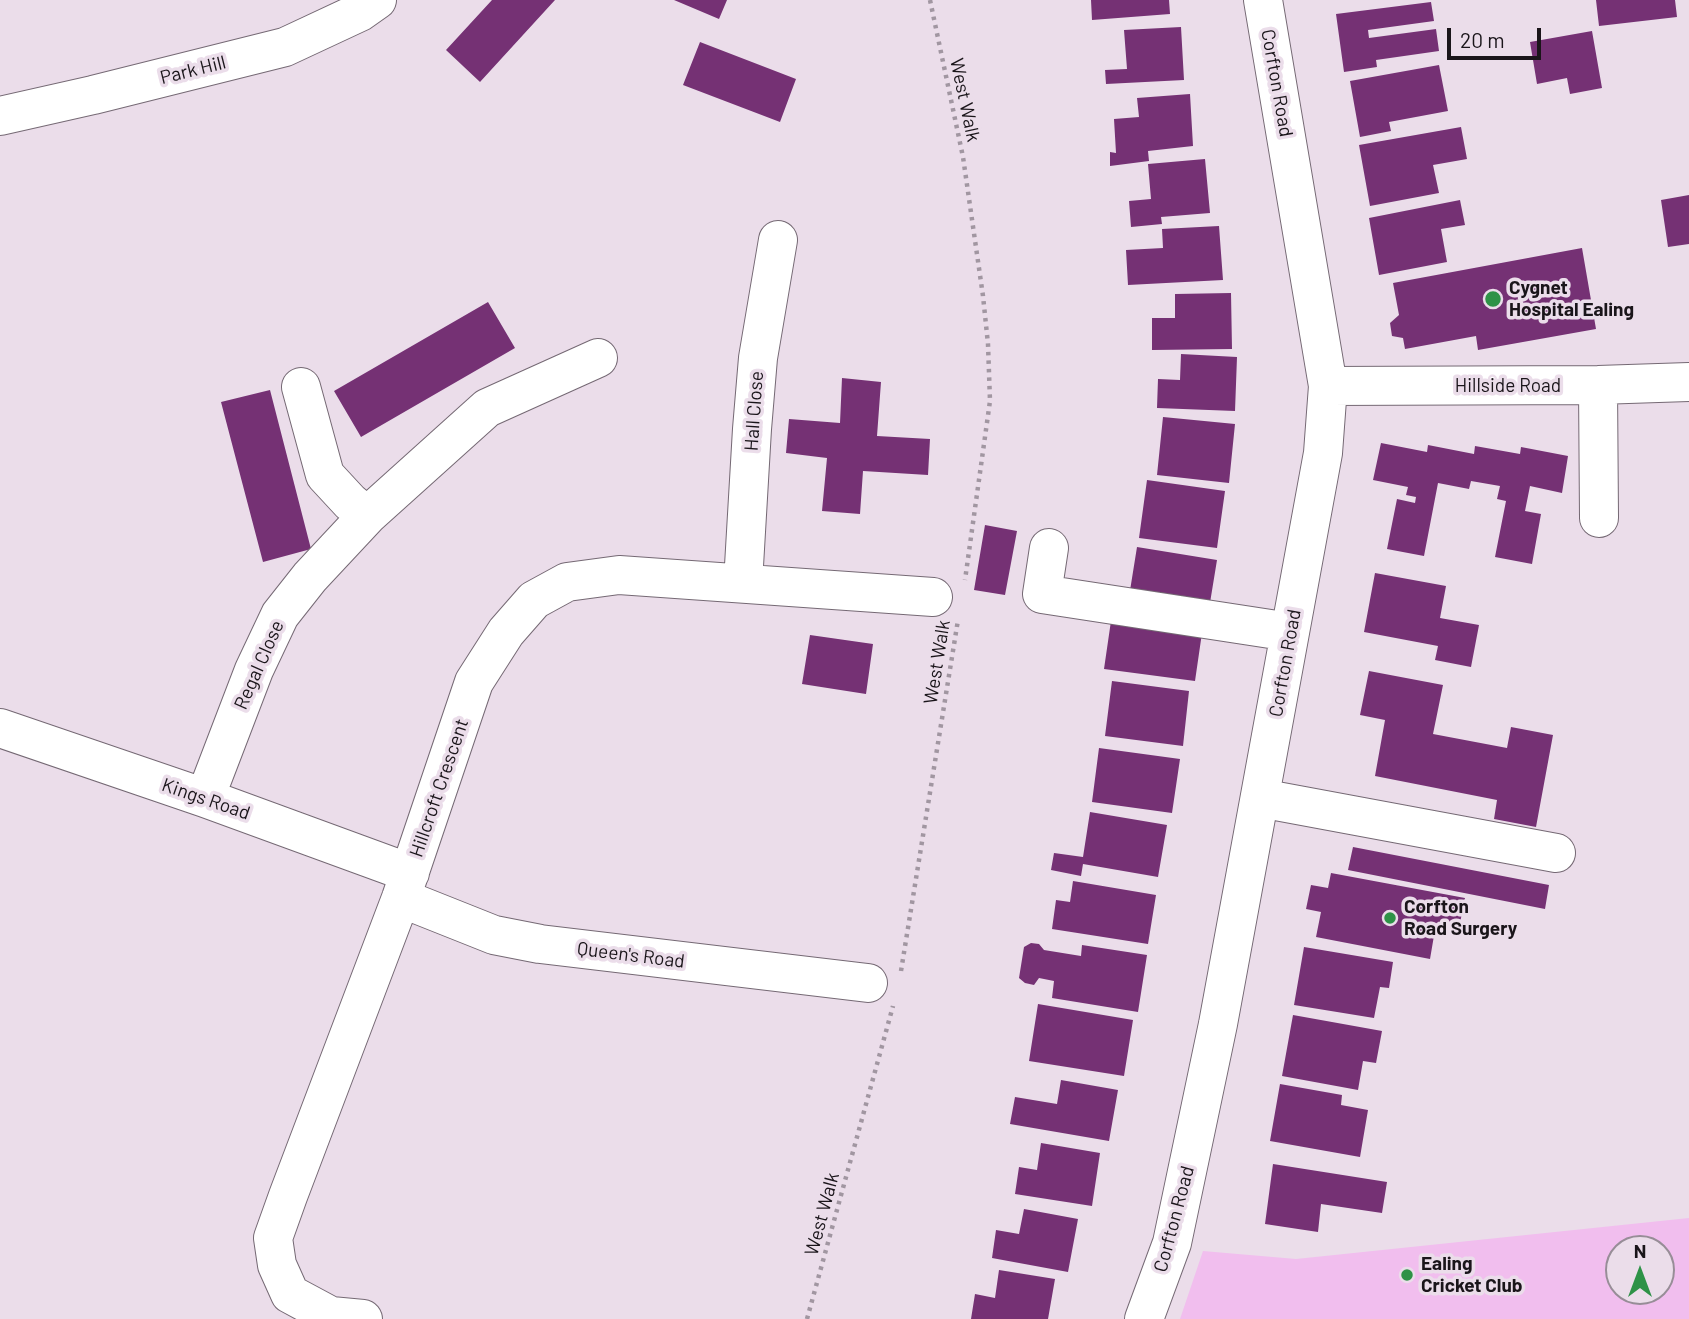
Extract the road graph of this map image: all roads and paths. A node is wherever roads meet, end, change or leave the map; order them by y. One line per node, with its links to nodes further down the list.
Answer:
1 (377, 0): 4 (street, Park Hill)
2 (930, 0): 15 (path, West Walk)
3 (1263, 0): 9 (street, Corfton Road)
4 (0, 116)
5 (778, 240): 14 (street, Hall Close)
6 (598, 358): 11 (street, Regal Close)
7 (1689, 382): 8 (street, Hillside Road)
8 (1598, 385): 9 (street, Hillside Road); 12 (street)
9 (1328, 386): 16 (street, Corfton Road)
10 (301, 387): 11 (street)
11 (367, 516): 18 (street, Regal Close)
12 (1600, 518)
13 (1049, 548): 16 (street)
14 (743, 583): 15 (street, Hillcroft Crescent); 21 (street, Hillcroft Crescent)
15 (952, 599): 22 (path, West Walk)
16 (1290, 632): 19 (street, Corfton Road)
17 (0, 728): 18 (street, Kings Road)
18 (205, 798): 21 (street, Kings Road)
19 (1260, 798): 20 (street); 25 (street, Corfton Road)
20 (1556, 853)
21 (406, 885): 22 (street, Queen's Road); 23 (street, Hillcroft Crescent)
22 (888, 985): 24 (path, West Walk)
23 (363, 1319)
24 (807, 1319)
25 (1144, 1319)

